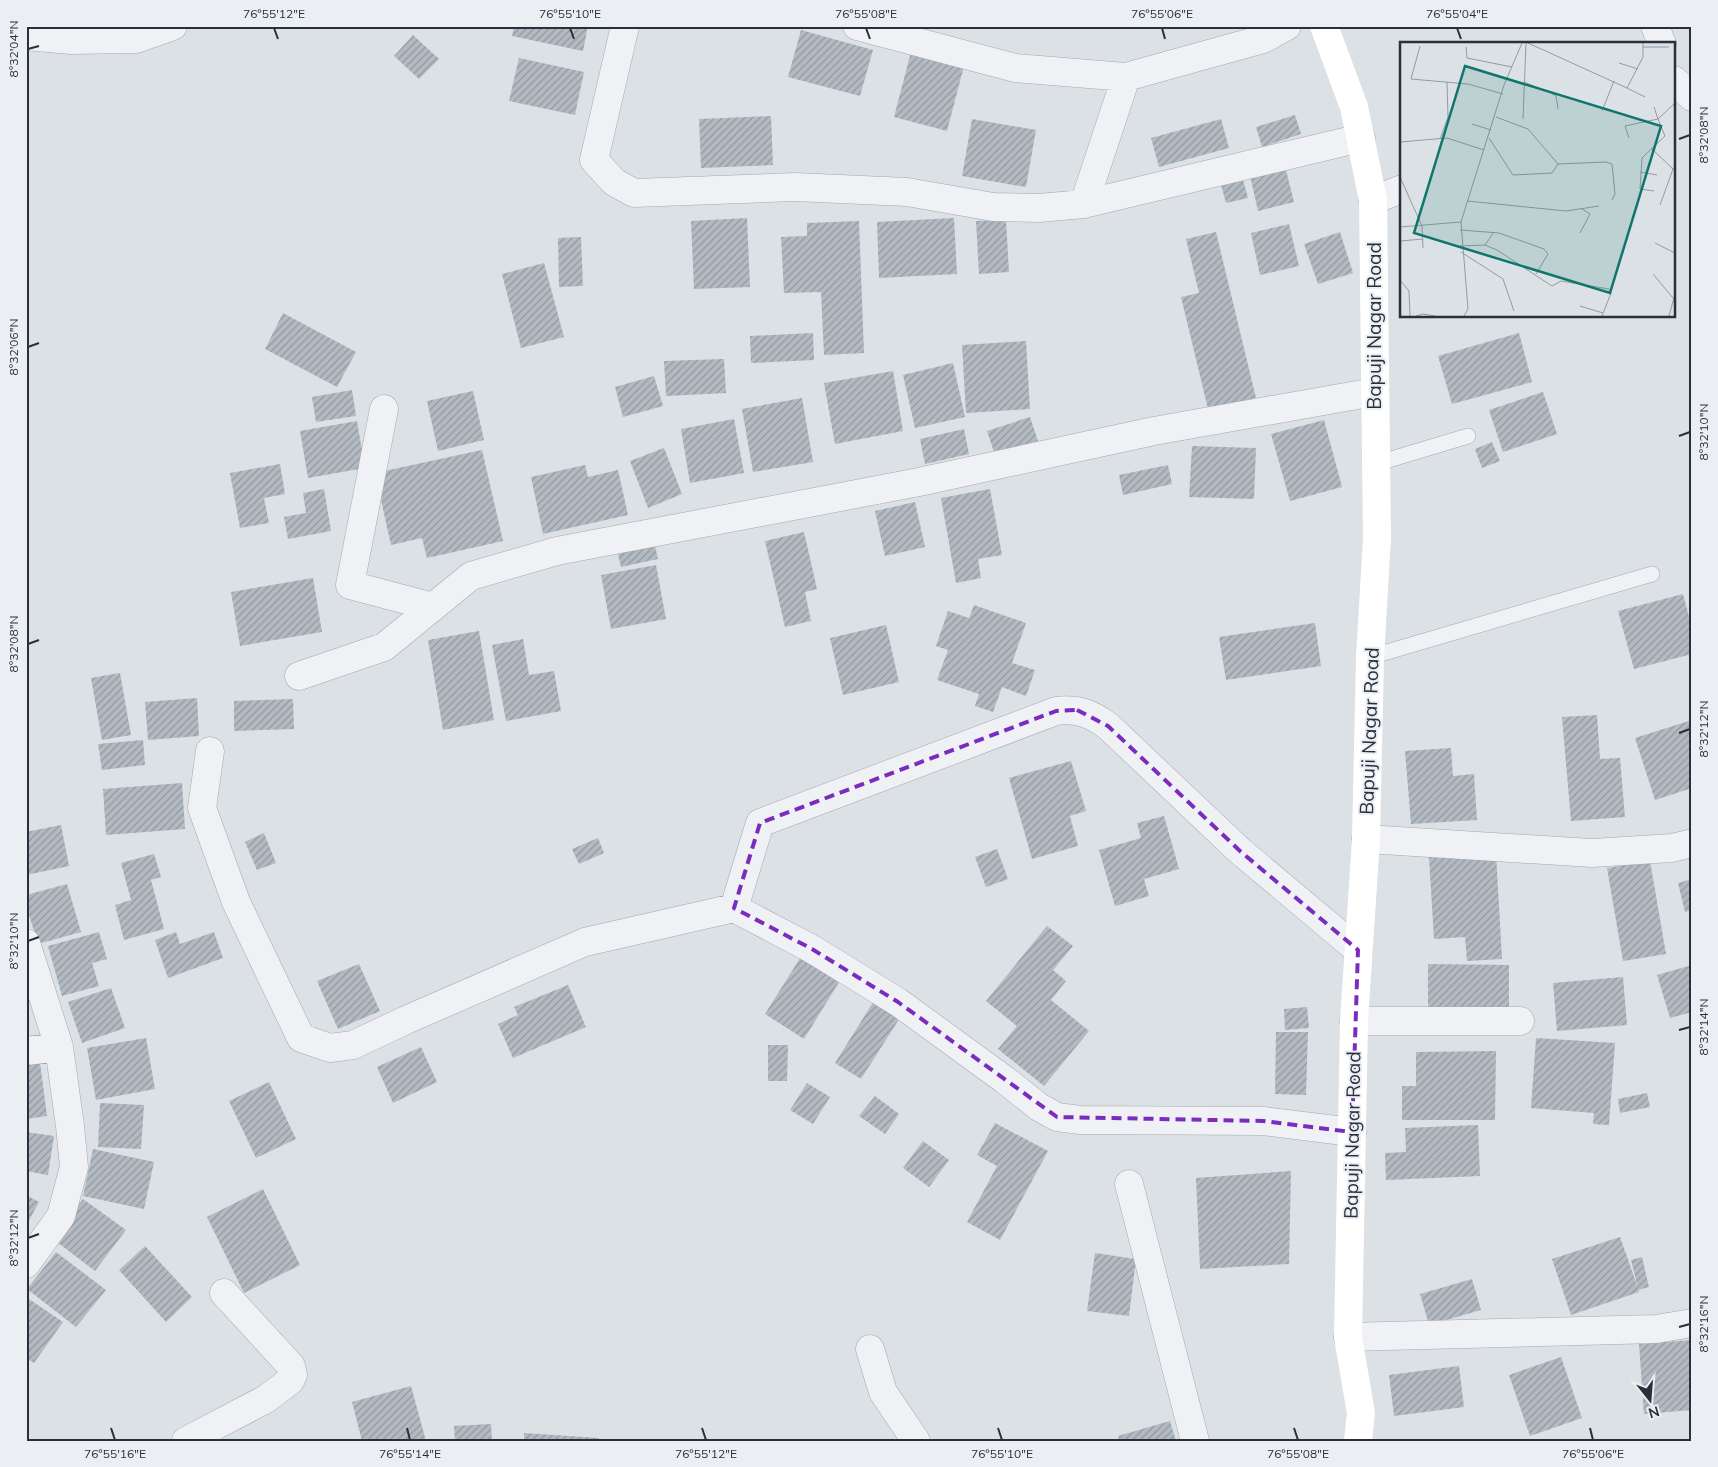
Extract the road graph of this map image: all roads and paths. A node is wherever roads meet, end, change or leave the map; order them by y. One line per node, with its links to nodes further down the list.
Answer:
1 (173, 26): 7 (street)
2 (625, 26): 17 (street)
3 (857, 26): 10 (street)
4 (1287, 26): 10 (street)
5 (1324, 26): 14 (street, Bapuji Nagar Road)
6 (1656, 26): 8 (street)
7 (26, 36)
8 (1661, 42)
9 (1692, 74): 11 (street)
10 (1126, 77): 17 (street)
11 (1676, 79)
12 (1676, 82): 13 (street)
13 (1692, 97)
14 (1361, 138): 16 (street, Bapuji Nagar Road); 17 (street)
15 (1400, 190): 16 (street)
16 (1373, 200): 18 (street, Bapuji Nagar Road)
17 (1084, 204)
18 (1374, 392): 21 (street, Bapuji Nagar Road); 23 (street)
19 (384, 408): 23 (street)
20 (1468, 436): 21 (lane)
21 (1375, 464): 24 (street, Bapuji Nagar Road)
22 (1652, 574): 24 (lane)
23 (433, 607): 25 (street)
24 (1370, 657): 27 (street, Bapuji Nagar Road)
25 (299, 676)
26 (210, 751): 29 (street)
27 (1366, 839): 28 (street); 31 (street, Bapuji Nagar Road)
28 (1692, 843)
29 (734, 908): 31 (street); 36 (street)
30 (26, 943): 34 (street)
31 (1358, 950): 32 (street, Bapuji Nagar Road)
32 (1354, 1021): 33 (street); 36 (street, Bapuji Nagar Road)
33 (1520, 1021)
34 (59, 1047): 35 (street); 38 (street)
35 (26, 1051)
36 (1352, 1132): 41 (street, Bapuji Nagar Road)
37 (1129, 1184): 45 (street)
38 (26, 1264)
39 (224, 1293): 43 (street)
40 (1692, 1323): 41 (street)
41 (1348, 1337): 46 (street, Bapuji Nagar Road)
42 (870, 1350): 44 (street)
43 (186, 1441)
44 (916, 1441)
45 (1195, 1441)
46 (1358, 1441)

